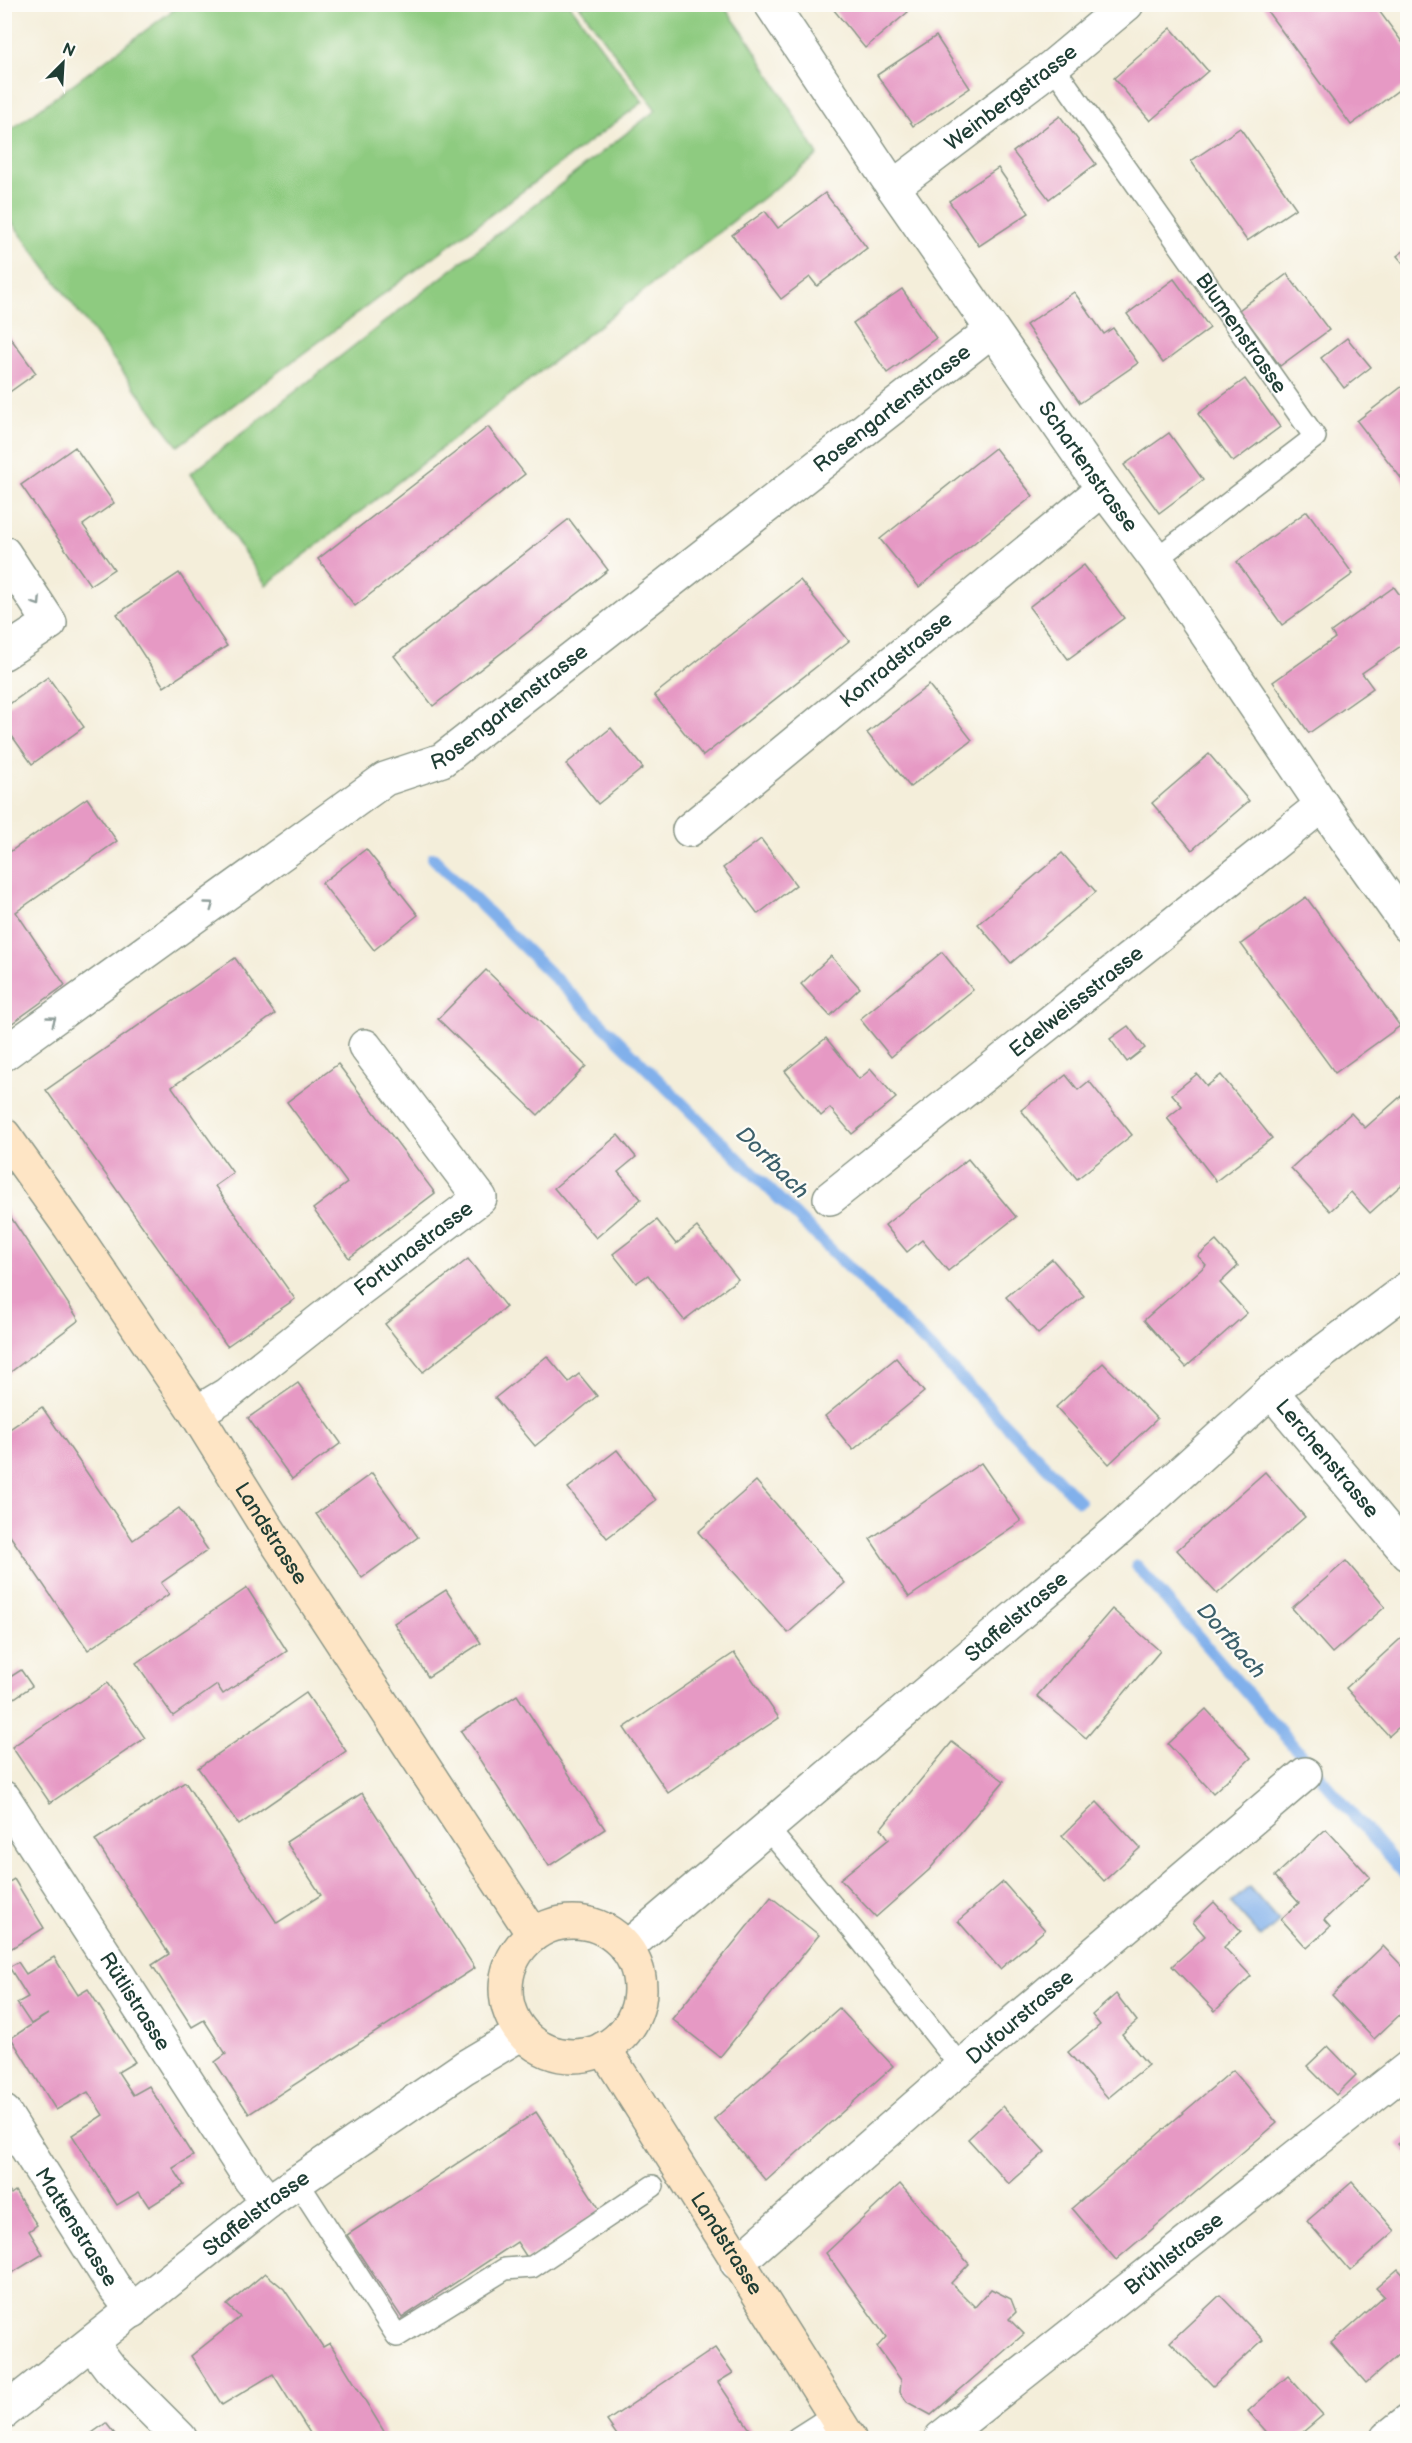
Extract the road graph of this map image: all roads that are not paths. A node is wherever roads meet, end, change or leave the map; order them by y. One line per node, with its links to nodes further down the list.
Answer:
1 (1127, 4): 3 (street, Weinbergstrasse)
2 (773, 5): 4 (street, Schartenstrasse)
3 (1053, 66): 4 (street, Weinbergstrasse); 8 (lane, Blumenstrasse)
4 (893, 187): 5 (street, Schartenstrasse)
5 (992, 330): 6 (street, Schartenstrasse); 14 (street, Rosengartenstrasse, one-way to 5)
6 (1103, 489): 8 (street, Schartenstrasse); 11 (street, Konradstrasse)
7 (4, 553): 9 (street, one-way to 9)
8 (1156, 559): 10 (street, Schartenstrasse)
9 (4, 653)
10 (1322, 805): 12 (street, Schartenstrasse); 16 (street, Edelweissstrasse)
11 (689, 830)
12 (1407, 926)
13 (365, 1046): 19 (street, Fortunastrasse)
14 (4, 1054)
15 (4, 1135): 19 (main road, Landstrasse)
16 (830, 1198)
17 (1407, 1288): 18 (street, Staffelstrasse)
18 (1271, 1391): 20 (street, Lerchenstrasse); 23 (street, Staffelstrasse)
19 (196, 1413): 24 (main road, Landstrasse)
20 (1407, 1554)
21 (1305, 1774): 28 (street, Dufourstrasse)
22 (4, 1798): 33 (street, Rütlistrasse)
23 (766, 1827): 25 (street, Staffelstrasse); 28 (lane)
24 (533, 1934): 25 (main road); 26 (main road)
25 (626, 1948): 27 (main road)
26 (522, 2033): 27 (main road); 31 (street, Staffelstrasse)
27 (604, 2048): 34 (main road, Landstrasse)
28 (961, 2067): 34 (street, Dufourstrasse)
29 (1407, 2068): 42 (street, Brühlstrasse)
30 (4, 2112): 35 (street, Mattenstrasse)
31 (297, 2181): 32 (lane); 33 (street, Staffelstrasse)
32 (652, 2186)
33 (268, 2202): 35 (street, Staffelstrasse)
34 (737, 2263): 39 (main road, Landstrasse)
35 (133, 2311): 36 (street, Staffelstrasse)
36 (92, 2344): 37 (street, Staffelstrasse); 40 (street)
37 (4, 2412)
38 (1407, 2421): 43 (street)
39 (841, 2427): 41 (lane)
40 (180, 2439)
41 (797, 2439)
42 (941, 2439)
43 (1387, 2439)

